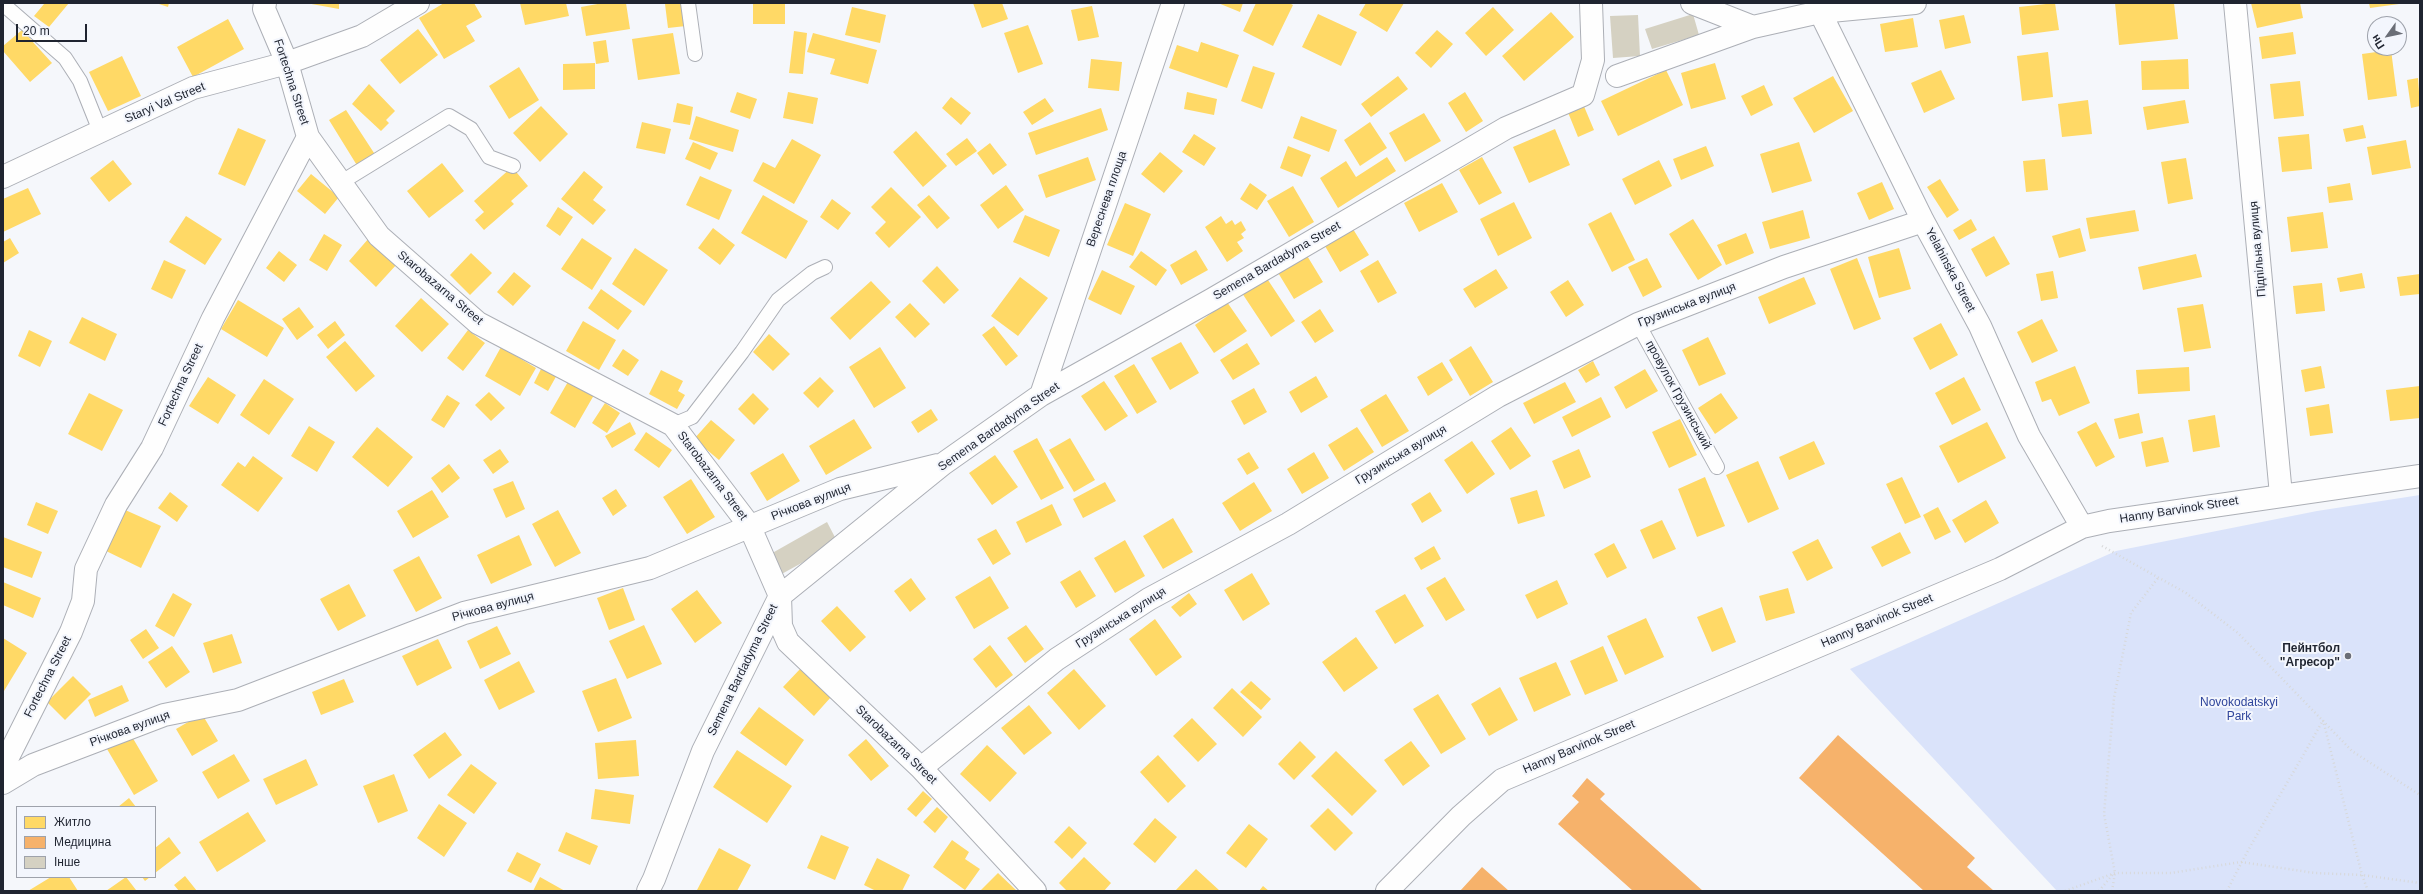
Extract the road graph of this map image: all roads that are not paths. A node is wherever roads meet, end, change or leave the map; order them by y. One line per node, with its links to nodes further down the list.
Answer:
1 (264, 3): 13 (street, Fortechna Street)
2 (418, 3): 13 (street, Staryi Val Street)
3 (688, 3): 12 (lane)
4 (1173, 3): 23 (street, Вереснева площа)
5 (1591, 3): 23 (street, Semena Bardadyma Street)
6 (1692, 3): 11 (street)
7 (1915, 3): 10 (street)
8 (2235, 3): 28 (street, Підпільна вулиця)
9 (3, 4): 15 (lane)
10 (1820, 12): 11 (street); 20 (street, Yelahinska Street)
11 (1753, 26): 14 (street)
12 (695, 54)
13 (287, 63): 15 (street, Staryi Val Street); 16 (street, Fortechna Street)
14 (1617, 76)
15 (100, 131): 18 (street, Staryi Val Street)
16 (308, 137): 19 (street, Starobazarna Street); 32 (street, Fortechna Street)
17 (513, 166): 19 (lane)
18 (3, 176)
19 (340, 183): 24 (street, Starobazarna Street)
20 (1923, 221): 22 (street, Грузинська вулиця); 30 (street, Yelahinska Street)
21 (825, 267): 24 (lane)
22 (1638, 324): 26 (lane, провулок Грузинський); 33 (street, Грузинська вулиця)
23 (1041, 395): 25 (street, Semena Bardadyma Street)
24 (673, 425): 29 (street, Starobazarna Street)
25 (943, 464): 29 (street, Річкова вулиця); 31 (street, Semena Bardadyma Street)
26 (1717, 467)
27 (2420, 476): 28 (street, Hanny Barvinok Street)
28 (2281, 495): 30 (street, Hanny Barvinok Street)
29 (749, 525): 31 (street, Starobazarna Street); 34 (street, Річкова вулиця)
30 (2082, 527): 37 (street, Hanny Barvinok Street)
31 (780, 596): 33 (street, Starobazarna Street); 35 (street, Semena Bardadyma Street)
32 (3, 762)
33 (921, 768): 36 (street, Starobazarna Street)
34 (3, 783)
35 (648, 891)
36 (1035, 891)
37 (1387, 891)

